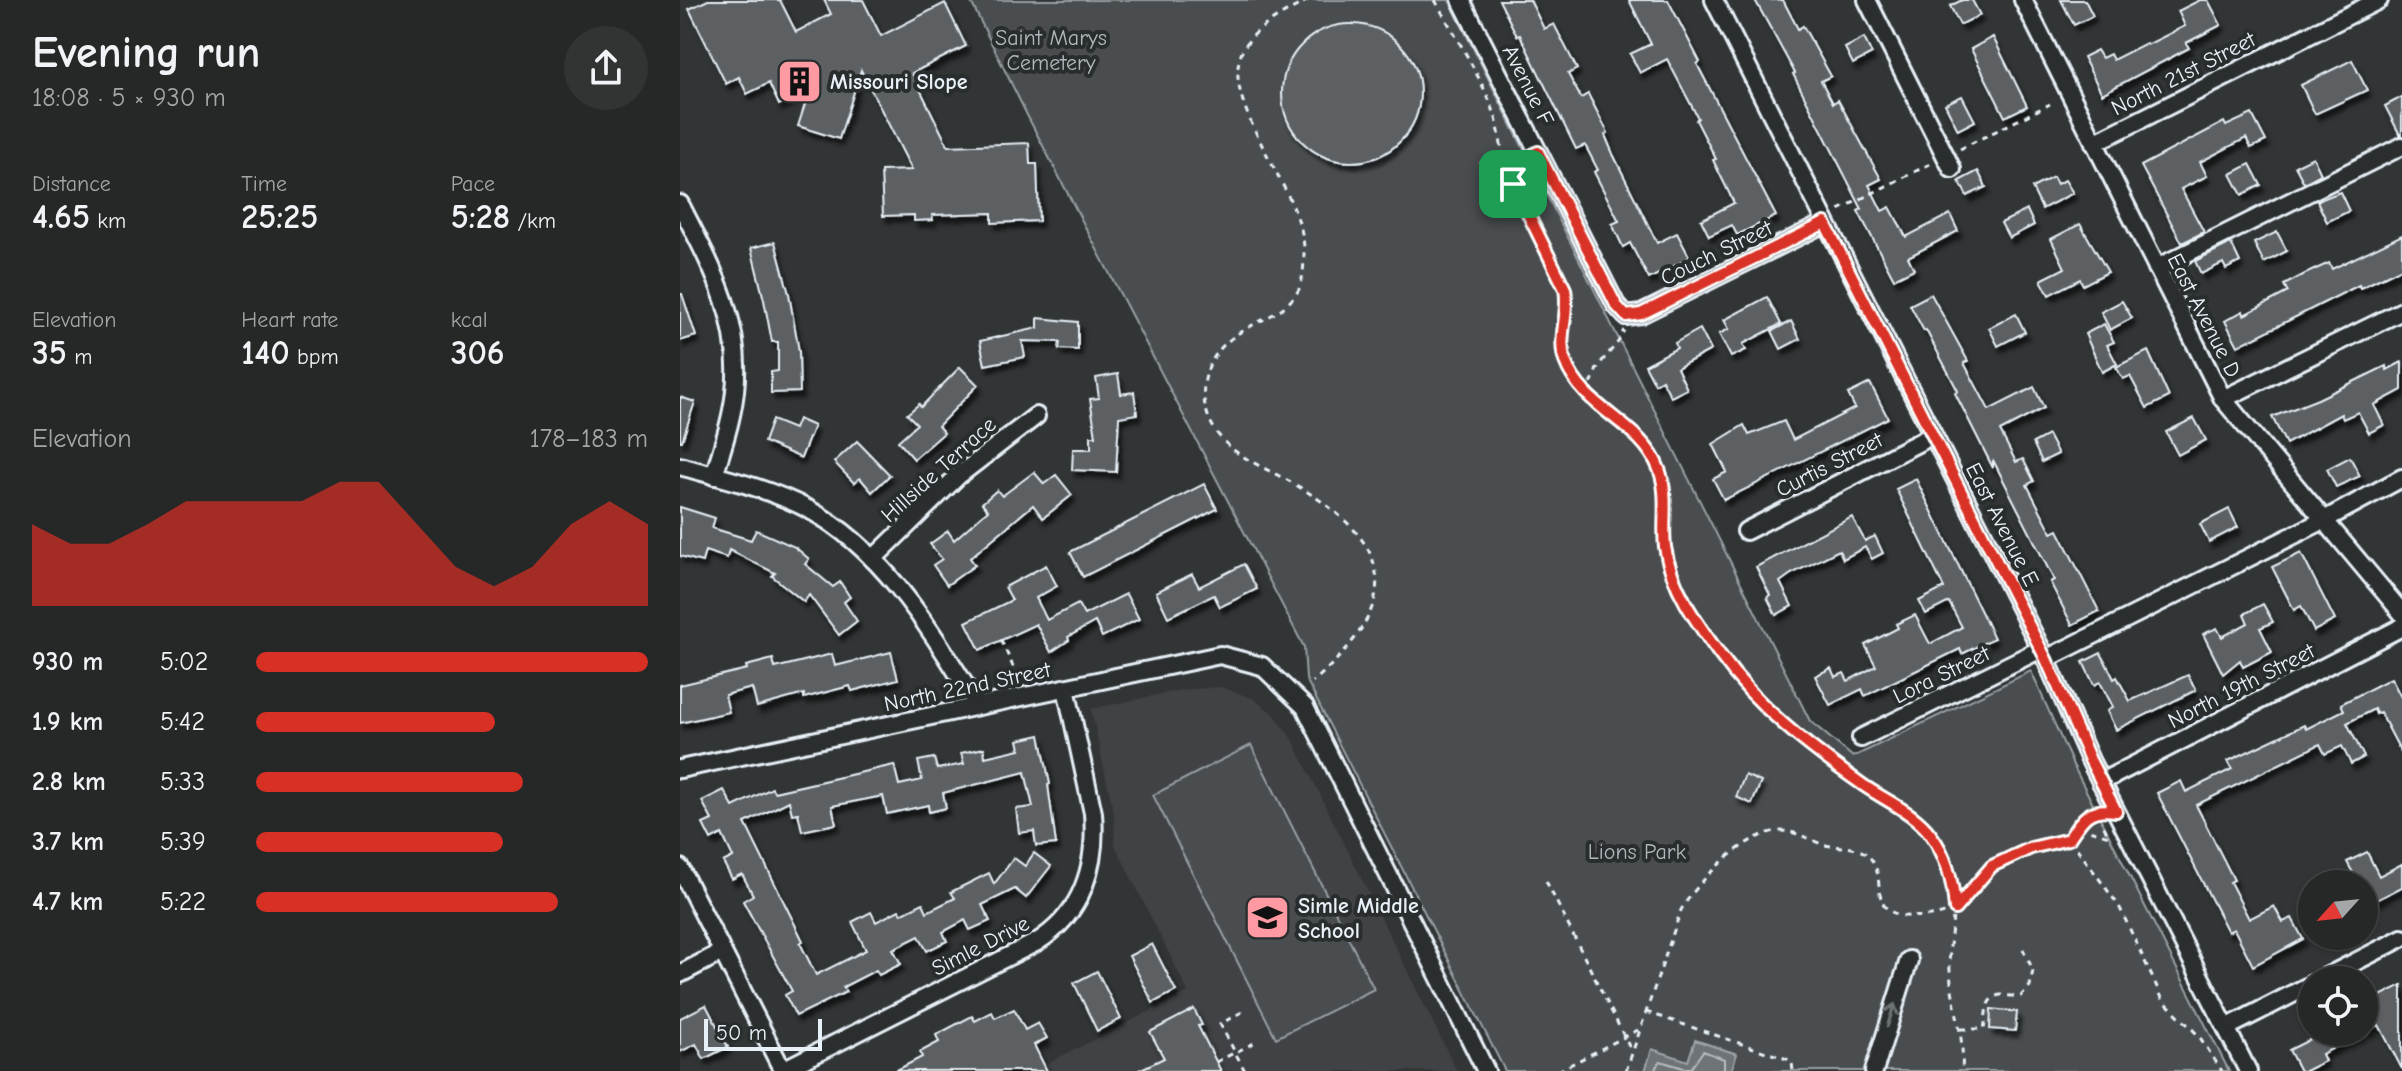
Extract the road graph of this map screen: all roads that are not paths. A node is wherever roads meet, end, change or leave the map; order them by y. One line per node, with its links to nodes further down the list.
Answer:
1 (1461, 0): 13 (street, Avenue F)
2 (1714, 0): 10 (street, East Avenue E)
3 (1867, 0): 8 (street)
4 (2023, 0): 6 (street, East Avenue D)
5 (2379, 0): 6 (street, North 21st Street)
6 (2094, 143): 11 (street, East Avenue D)
7 (2402, 146): 11 (street)
8 (1952, 169)
9 (680, 204): 18 (street)
10 (1825, 223): 13 (street, Couch Street); 16 (street, East Avenue E)
11 (2157, 268): 14 (street, East Avenue D)
12 (2402, 311): 14 (street)
13 (1626, 316)
14 (2223, 399): 20 (street, East Avenue D)
15 (1036, 416): 22 (street, Hillside Terrace)
16 (1933, 435): 21 (street, Curtis Street); 25 (street, East Avenue E)
17 (680, 466): 18 (street)
18 (714, 476): 22 (street)
19 (2402, 478): 20 (street, Lora Street)
20 (2324, 520): 23 (street, East Avenue D); 25 (street, Lora Street)
21 (1746, 531)
22 (873, 559): 27 (street)
23 (2402, 613)
24 (2402, 627): 30 (street, North 19th Street)
25 (2043, 654): 28 (street, Lora Street); 30 (street, East Avenue E)
26 (1066, 688): 27 (street, North 22nd Street); 39 (street, Simle Drive); 40 (street, North 22nd Street)
27 (978, 706): 29 (street, North 22nd Street)
28 (1861, 738)
29 (680, 769)
30 (2101, 782): 38 (street, East Avenue E)
31 (680, 868): 33 (street)
32 (2402, 938): 35 (street)
33 (722, 952): 36 (street); 39 (street)
34 (1909, 960): 41 (street, one-way to 34)
35 (2347, 966)
36 (680, 974)
37 (2298, 991): 38 (street)
38 (2226, 1028): 42 (street, East Avenue E)
39 (783, 1070)
40 (1486, 1071)
41 (1874, 1071)
42 (2248, 1071)

